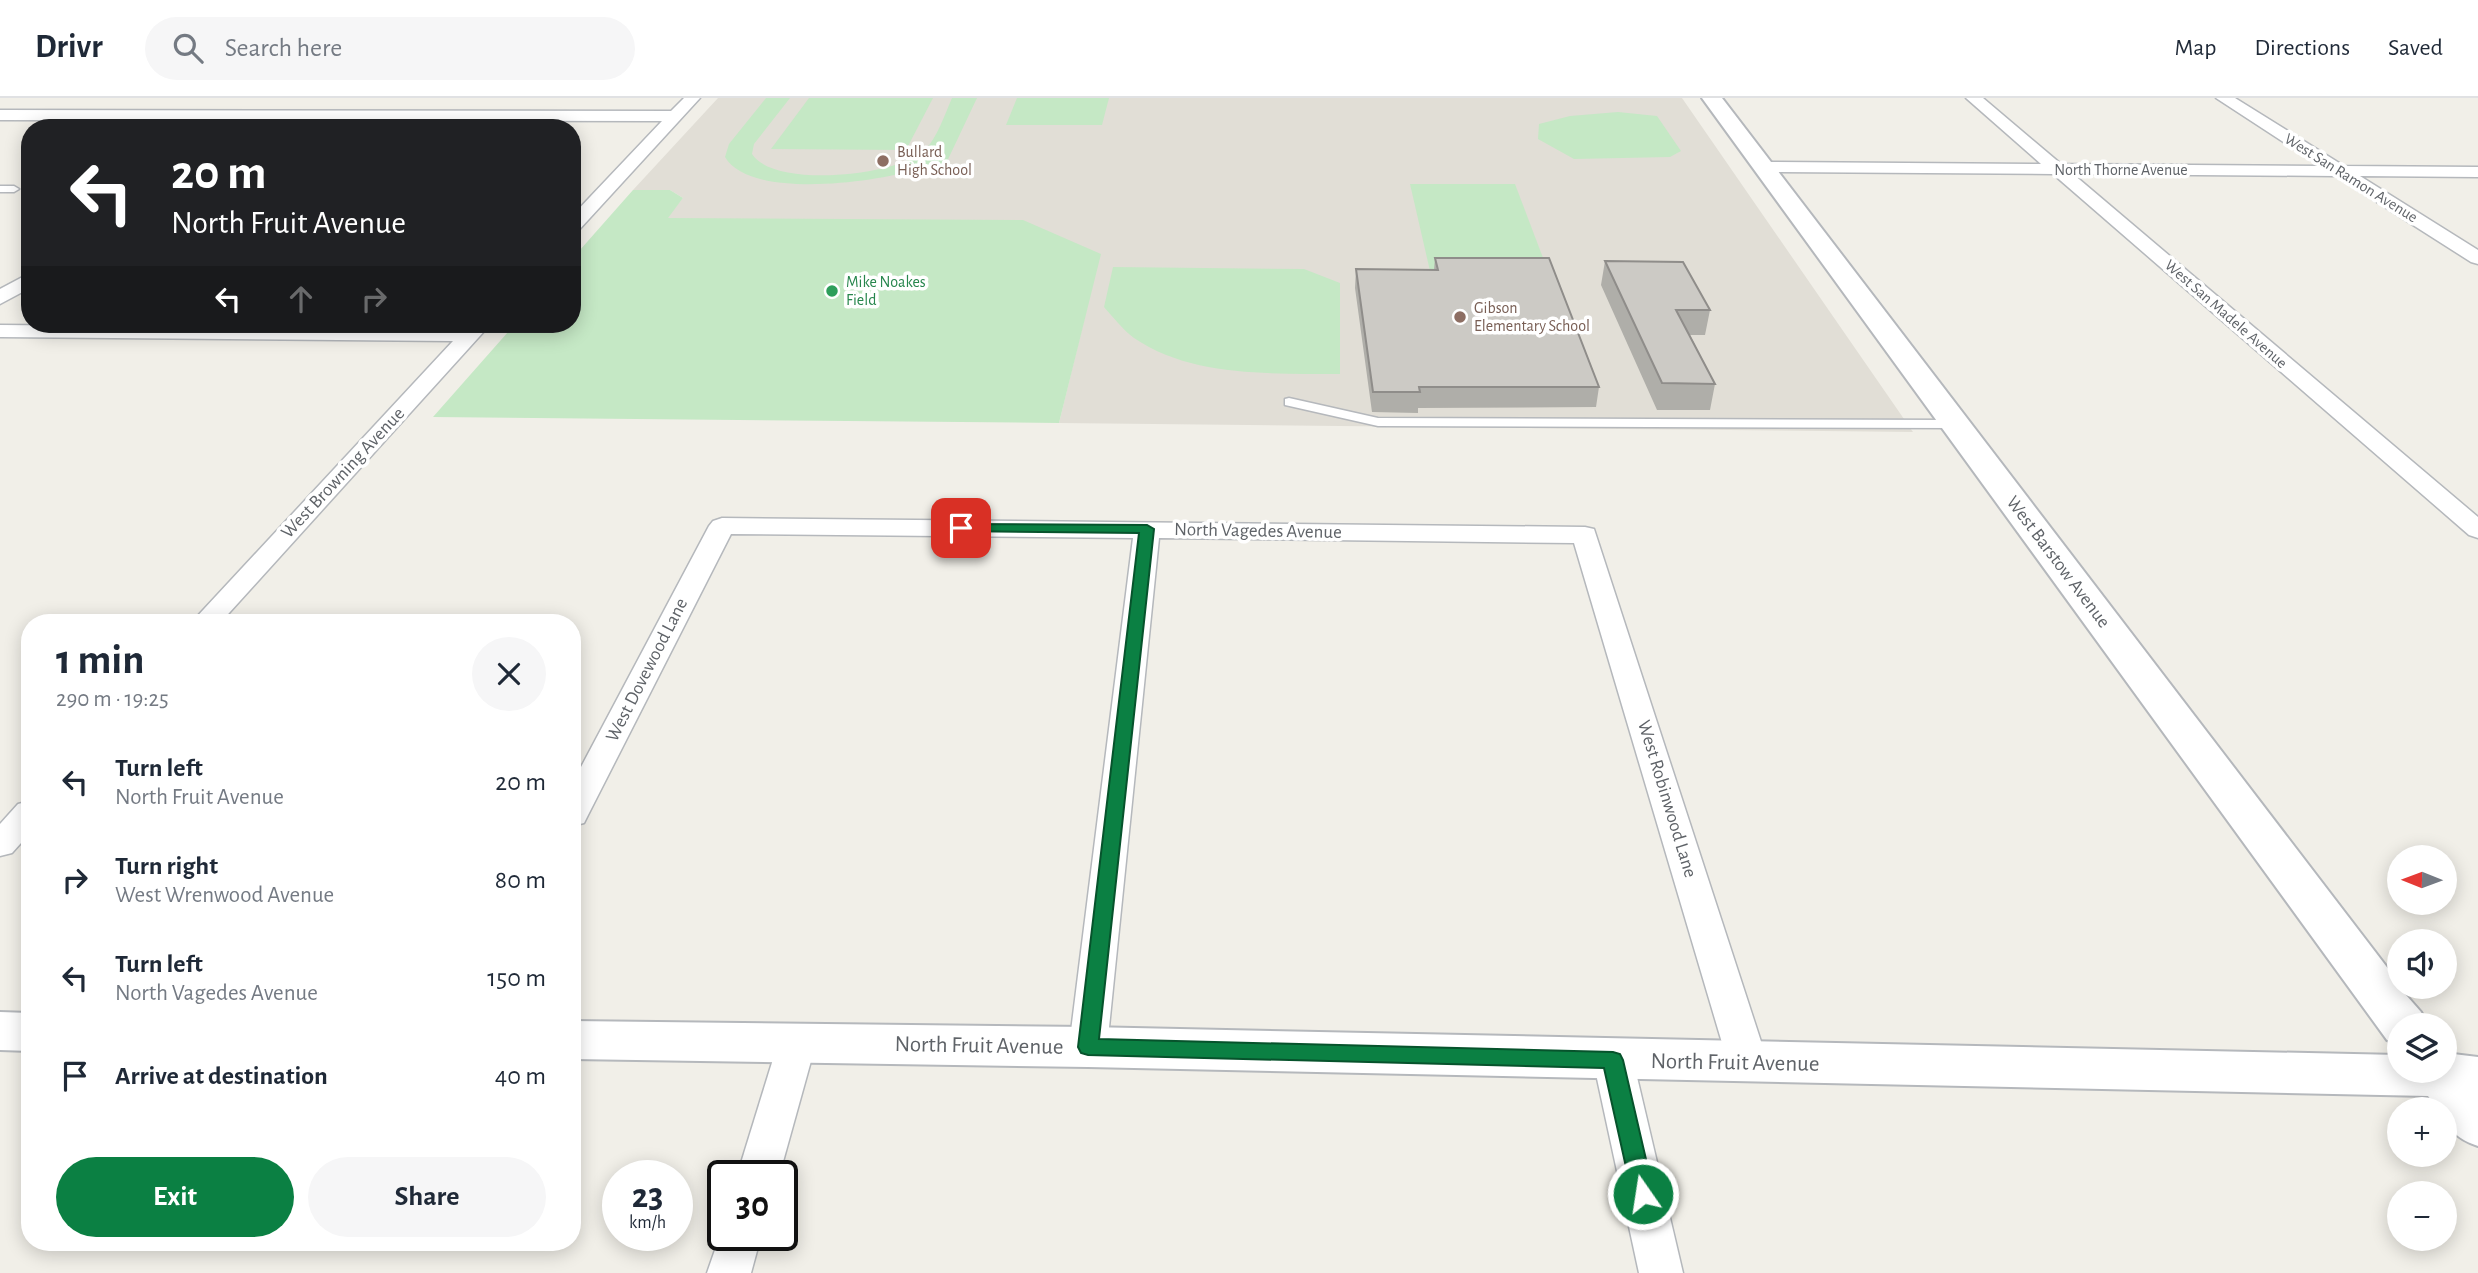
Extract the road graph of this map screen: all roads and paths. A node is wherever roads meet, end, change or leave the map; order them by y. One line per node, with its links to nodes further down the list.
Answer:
1 (185, 98): 6 (street)
2 (692, 98): 8 (street)
3 (1712, 98): 9 (street, West Barstow Avenue)
4 (1974, 98): 10 (street, West San Madele Avenue)
5 (2224, 98): 11 (street, West San Ramon Avenue)
6 (159, 113): 7 (street); 8 (street)
7 (0, 115)
8 (676, 116): 15 (street)
9 (1764, 167): 10 (street, North Thorne Avenue); 23 (street, West Barstow Avenue)
10 (2058, 169): 11 (street, North Thorne Avenue); 26 (street, West San Madele Avenue)
11 (2340, 171): 12 (street, North Thorne Avenue); 16 (street, West San Ramon Avenue)
12 (2478, 172)
13 (0, 189): 14 (lane)
14 (14, 189)
15 (581, 210)
16 (2478, 258)
17 (21, 285): 18 (street)
18 (0, 299)
19 (0, 331): 20 (street)
20 (21, 331)
21 (471, 333): 28 (street, West Browning Avenue)
22 (1289, 402): 23 (lane)
23 (1955, 424): 32 (street, West Barstow Avenue)
24 (722, 526): 25 (street, North Vagedes Avenue); 29 (street, West Dovewood Lane)
25 (1147, 529): 27 (street, North Vagedes Avenue); 37 (street)
26 (2478, 530)
27 (1585, 535): 39 (street, West Robinwood Lane)
28 (213, 614)
29 (581, 798)
30 (21, 822): 31 (street)
31 (0, 845)
32 (2394, 1013)
33 (0, 1031): 34 (street)
34 (21, 1031)
35 (581, 1040): 36 (street, North Fruit Avenue)
36 (797, 1043): 37 (street, North Fruit Avenue); 43 (street)
37 (1088, 1047): 38 (street, North Fruit Avenue)
38 (1613, 1060): 39 (street, North Fruit Avenue); 46 (street)
39 (1748, 1063): 40 (street, North Fruit Avenue)
40 (2387, 1074)
41 (2457, 1083): 42 (street)
42 (2478, 1124)
43 (763, 1160)
44 (736, 1251): 45 (street)
45 (729, 1273)
46 (1661, 1273)

